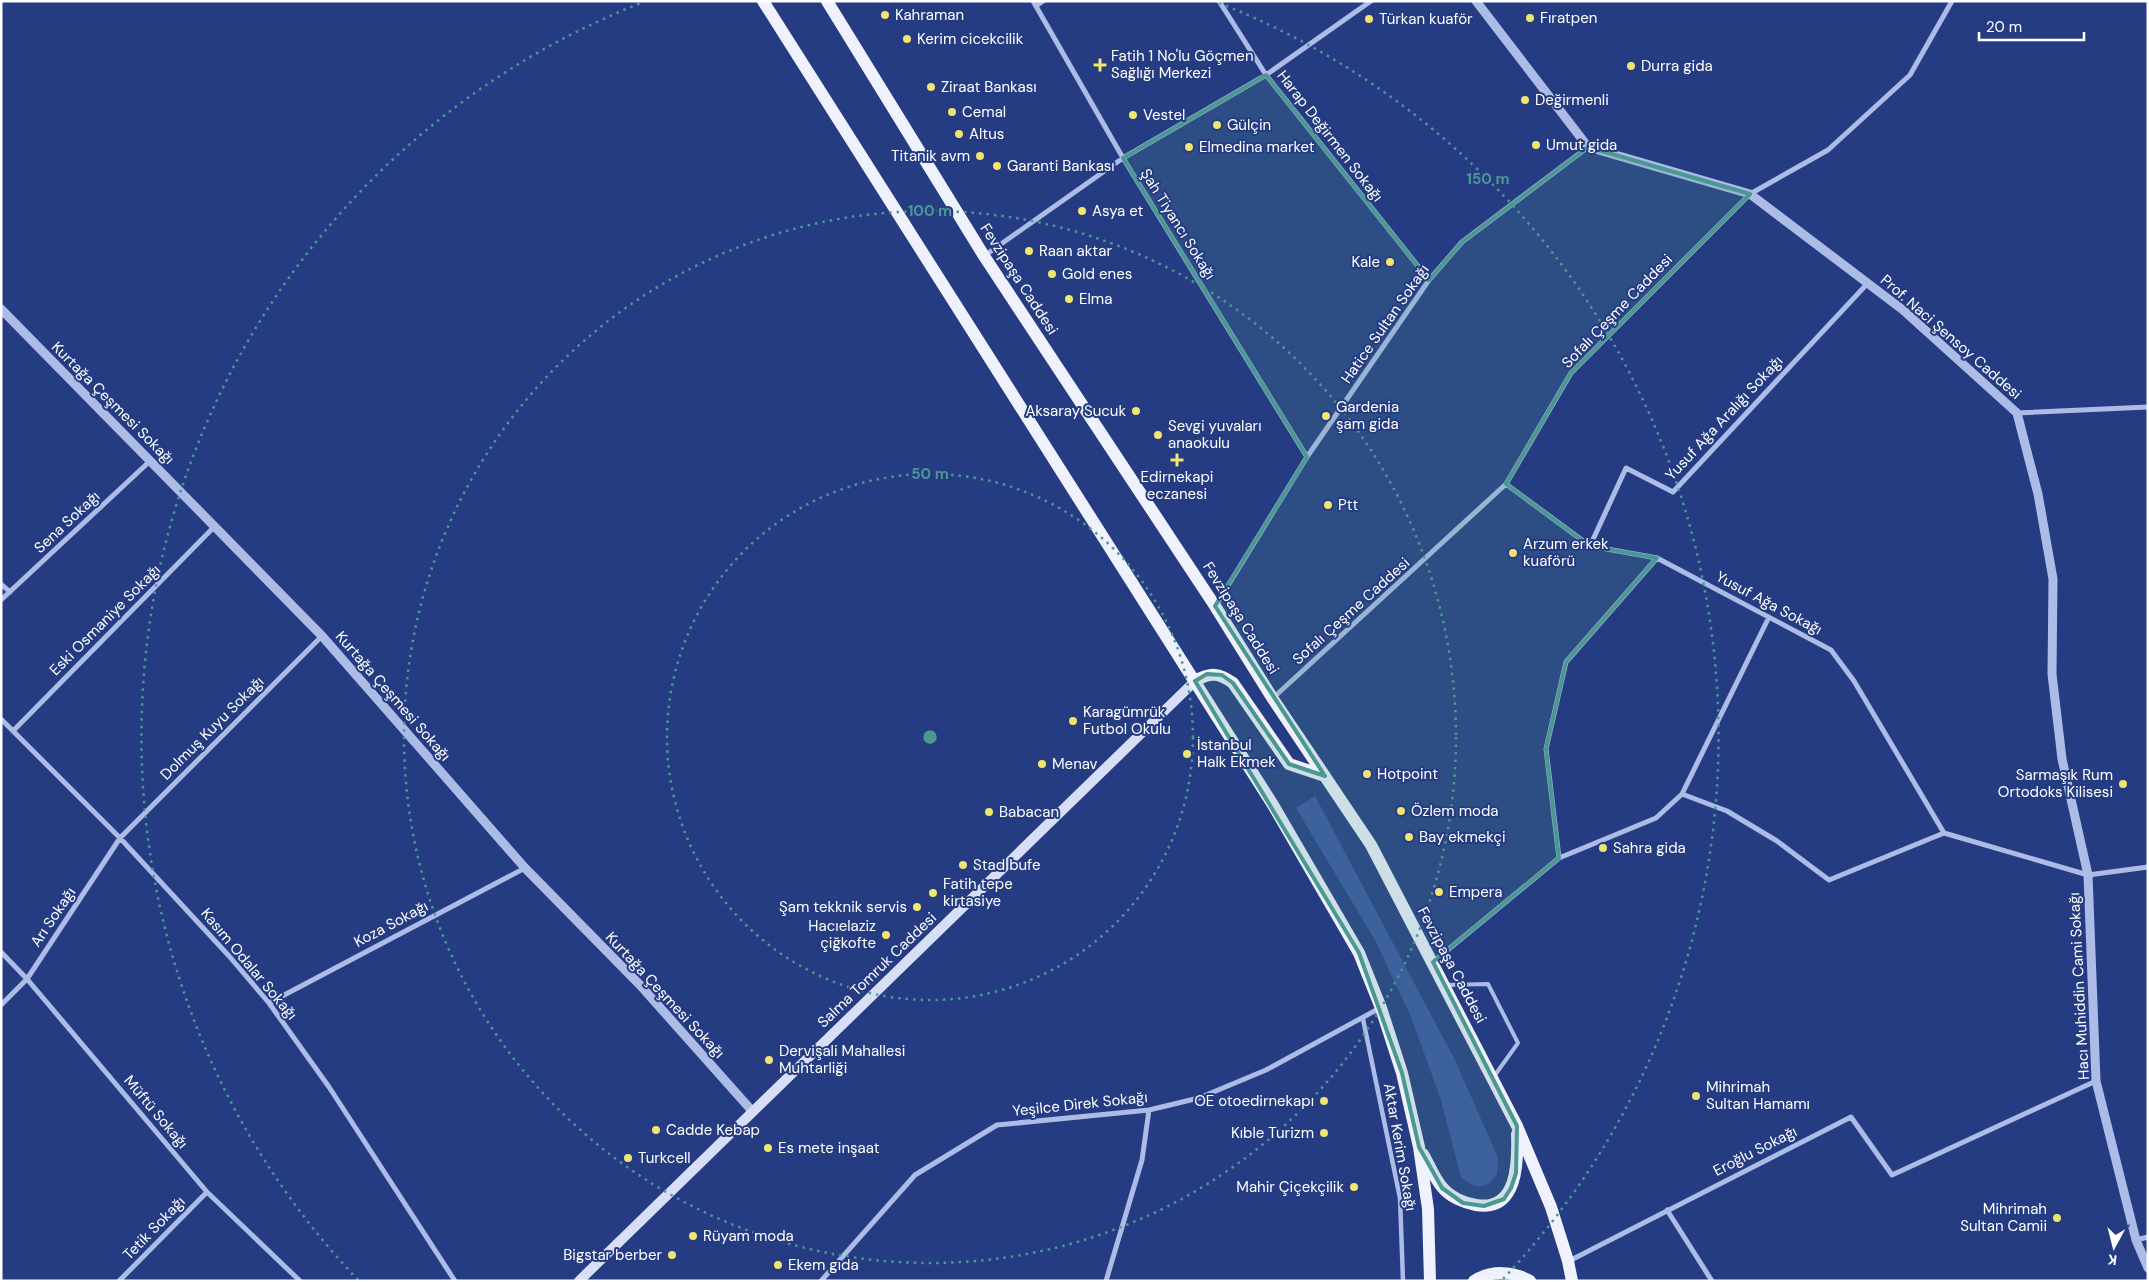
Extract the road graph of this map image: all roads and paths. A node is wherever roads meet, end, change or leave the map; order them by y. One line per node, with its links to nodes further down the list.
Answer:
1 (763, 1): 31 (main road)
2 (827, 1): 13 (main road, Fevzipaşa Caddesi)
3 (1043, 1): 8 (street)
4 (1219, 1): 9 (street, Harap Değirmen Sokağı)
5 (1371, 1): 9 (street)
6 (1476, 1): 10 (street)
7 (1952, 1): 12 (street, Sofalı Çeşme Caddesi)
8 (1034, 4): 11 (street, Şah Tiyancı Sokağı)
9 (1266, 75): 11 (street); 14 (street, Harap Değirmen Sokağı)
10 (1588, 147): 12 (street, Prof. Naci Şensoy Caddesi); 14 (street, Hatice Sultan Sokağı)
11 (1123, 158): 13 (street); 19 (street, Şah Tiyancı Sokağı)
12 (1750, 194): 15 (street, Prof. Naci Şensoy Caddesi); 21 (street, Sofalı Çeşme Caddesi)
13 (984, 256): 28 (main road, Fevzipaşa Caddesi)
14 (1429, 280): 19 (street, Hatice Sultan Sokağı)
15 (1868, 284): 18 (street, Prof. Naci Şensoy Caddesi); 23 (street, Yusuf Ağa Aralığı Sokağı)
16 (1, 310): 20 (street, Kurtağa Çeşmesi Sokağı)
17 (2148, 407): 18 (street)
18 (2017, 413): 42 (street, Prof. Naci Şensoy Caddesi)
19 (1307, 457): 28 (street, Hatice Sultan Sokağı)
20 (150, 461): 22 (street, Kurtağa Çeşmesi Sokağı); 26 (street, Sena Sokağı)
21 (1506, 484): 23 (street, Yusuf Ağa Sokağı); 32 (street, Sofalı Çeşme Caddesi)
22 (215, 526): 30 (street, Kurtağa Çeşmesi Sokağı); 34 (street, Eski Osmaniye Sokağı)
23 (1590, 546): 24 (street, Yusuf Ağa Sokağı)
24 (1657, 558): 29 (street, Yusuf Ağa Sokağı); 39 (street)
25 (1, 584): 26 (street)
26 (10, 592): 27 (street, Sena Sokağı)
27 (1, 600)
28 (1215, 606): 32 (main road, Fevzipaşa Caddesi)
29 (1769, 617): 36 (street); 37 (street, Yusuf Ağa Sokağı)
30 (322, 636): 38 (street, Dolmuş Kuyu Sokağı); 41 (street, Kurtağa Çeşmesi Sokağı)
31 (1195, 681): 35 (main road); 49 (main road); 54 (main road, Salma Tomruk Caddesi)
32 (1272, 699): 35 (main road, Fevzipaşa Caddesi)
33 (1, 719): 34 (street, Kasım Odalar Sokağı)
34 (13, 731): 38 (street, Kasım Odalar Sokağı)
35 (1325, 776): 44 (main road, Fevzipaşa Caddesi)
36 (1682, 794): 37 (street); 39 (street)
37 (1944, 833): 42 (street)
38 (120, 838): 45 (street, Arı Sokağı); 47 (street, Kasım Odalar Sokağı)
39 (1559, 858): 44 (street)
40 (2148, 867): 42 (street)
41 (525, 868): 47 (street, Koza Sokağı); 54 (street, Kurtağa Çeşmesi Sokağı)
42 (2088, 875): 52 (street, Hacı Muhiddin Cami Sokağı)
43 (1, 952): 45 (street, Müftü Sokağı)
44 (1433, 962): 46 (main road, Fevzipaşa Caddesi)
45 (27, 979): 48 (street, Arı Sokağı); 57 (street, Müftü Sokağı)
46 (1445, 985): 51 (main road, Fevzipaşa Caddesi); 51 (lane)
47 (269, 1003): 65 (street, Kasım Odalar Sokağı)
48 (1, 1005)
49 (1381, 1008): 50 (street, Yeşilce Direk Sokağı); 56 (main road)
50 (1363, 1019): 53 (street, Yeşilce Direk Sokağı); 69 (street, Aktar Kerim Sokağı)
51 (1493, 1077): 55 (main road, Fevzipaşa Caddesi)
52 (2096, 1081): 58 (street, Eroğlu Sokağı); 60 (street, Hacı Muhiddin Cami Sokağı)
53 (1149, 1110): 67 (street, Yeşilce Direk Sokağı); 68 (street)
54 (753, 1112): 66 (main road, Salma Tomruk Caddesi)
55 (1517, 1126): 56 (main road); 61 (main road, Fevzipaşa Caddesi)
56 (1419, 1147): 70 (main road)
57 (206, 1192): 63 (street, Tetik Sokağı); 64 (street, Müftü Sokağı)
58 (1667, 1210): 61 (street, Eroğlu Sokağı); 74 (street)
59 (2148, 1237): 60 (street)
60 (2136, 1240): 62 (street, Hacı Muhiddin Cami Sokağı)
61 (1568, 1261): 73 (main road, Fevzipaşa Caddesi)
62 (2148, 1268)
63 (121, 1280)
64 (300, 1281)
65 (455, 1281)
66 (579, 1281)
67 (821, 1281)
68 (1106, 1281)
69 (1403, 1281)
70 (1430, 1281)
71 (1474, 1281): 72 (main road)
72 (1530, 1281)
73 (1572, 1281)
74 (1712, 1281)

